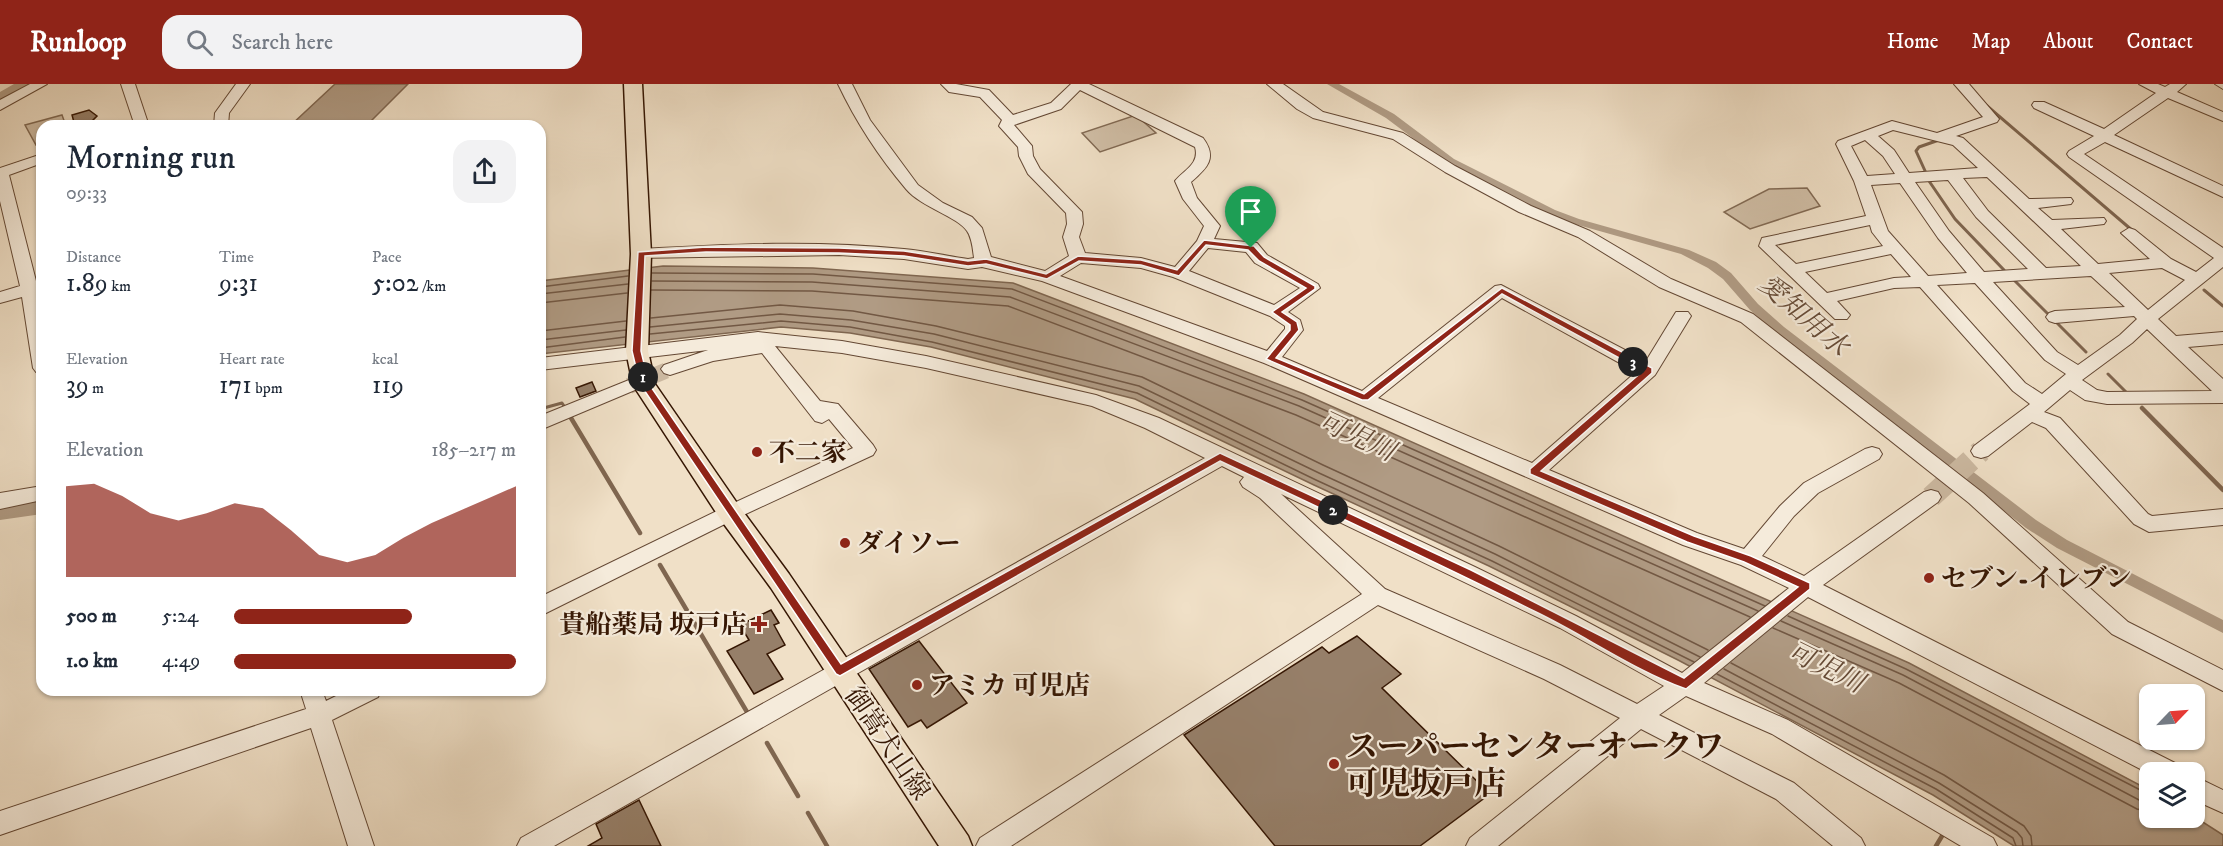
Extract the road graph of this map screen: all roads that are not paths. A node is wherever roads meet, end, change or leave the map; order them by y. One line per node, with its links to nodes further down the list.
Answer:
1 (40, 84): 14 (street)
2 (128, 84): 16 (street)
3 (243, 84): 17 (street)
4 (633, 84): 37 (main road, 御嵩犬山線)
5 (844, 84): 40 (street)
6 (948, 84): 18 (street)
7 (1078, 84): 18 (street); 35 (street)
8 (1274, 84): 92 (street)
9 (1961, 84): 21 (street)
10 (2146, 84): 12 (street)
11 (2179, 84): 12 (street)
12 (2164, 93): 15 (street); 20 (street)
13 (2039, 105): 20 (street)
14 (0, 106)
15 (2223, 117)
16 (138, 120)
17 (221, 120)
18 (1010, 120): 38 (street)
19 (1867, 135): 21 (street); 26 (street); 27 (street)
20 (2104, 136): 28 (street); 39 (street)
21 (1937, 138): 23 (street)
22 (36, 160): 24 (street)
23 (1990, 172): 25 (street); 30 (street)
24 (0, 173): 50 (street)
25 (1952, 175): 26 (street); 45 (street)
26 (1904, 178): 27 (street); 47 (street)
27 (1862, 181): 31 (street)
28 (2223, 192)
29 (2065, 201): 30 (street)
30 (2026, 204): 33 (street)
31 (1875, 219): 36 (street); 43 (street)
32 (2098, 222): 33 (street)
33 (2049, 225): 42 (street)
34 (2129, 233): 41 (street)
35 (1204, 243): 44 (street); 53 (street)
36 (1895, 248): 43 (street); 49 (street)
37 (641, 254): 40 (street); 63 (main road, 御嵩犬山線)
38 (1078, 258): 44 (street); 46 (street)
39 (2223, 258): 48 (street)
40 (986, 261): 46 (street)
41 (2165, 263): 42 (street); 48 (street)
42 (2096, 269): 45 (street); 54 (street)
43 (1793, 270): 52 (street)
44 (1179, 273): 53 (street)
45 (2042, 274): 47 (street)
46 (1047, 277): 64 (street)
47 (1980, 278): 49 (street); 68 (street)
48 (2198, 280): 54 (street)
49 (1924, 281): 52 (street); 74 (street)
50 (35, 287): 51 (street)
51 (0, 298)
52 (1824, 299): 55 (street)
53 (1276, 312): 64 (street)
54 (2142, 314): 58 (street); 60 (street); 61 (street)
55 (1841, 315)
56 (1682, 316): 67 (street)
57 (2055, 317): 58 (street)
58 (2085, 317): 60 (street)
59 (2223, 338): 61 (street)
60 (2126, 339): 68 (street)
61 (2172, 342): 70 (street)
62 (750, 343): 63 (street); 66 (street); 73 (street); 79 (street)
63 (637, 351): 65 (street); 84 (main road, 御嵩犬山線)
64 (1270, 359): 72 (street)
65 (546, 363)
66 (670, 369)
67 (1649, 371): 72 (street); 80 (street)
68 (2073, 377): 71 (street); 74 (street)
69 (629, 386): 75 (street)
70 (2223, 390)
71 (2223, 397)
72 (1365, 398): 80 (street)
73 (814, 406): 76 (street); 84 (street)
74 (2036, 409): 77 (street); 85 (street)
75 (546, 421)
76 (845, 444)
77 (1981, 451)
78 (1872, 454): 86 (street)
79 (1214, 461): 88 (street); 90 (street); 91 (street)
80 (1534, 472): 86 (street)
81 (36, 494): 83 (street)
82 (1931, 497): 87 (street)
83 (0, 501)
84 (730, 513): 89 (street); 90 (main road, 御嵩犬山線)
85 (2223, 517)
86 (1748, 559): 87 (street)
87 (1806, 586): 91 (street); 97 (street)
88 (1377, 595): 96 (street); 104 (street)
89 (546, 603)
90 (840, 671): 102 (street); 103 (main road, 御嵩犬山線)
91 (1692, 680): 96 (street); 107 (street)
92 (2223, 681)
93 (313, 696): 95 (street)
94 (358, 696): 95 (street)
95 (319, 715): 100 (street); 101 (street)
96 (1639, 716): 105 (street); 106 (street)
97 (2149, 762)
98 (2205, 793): 99 (street)
99 (2223, 802)
100 (0, 823)
101 (361, 846)
102 (530, 846)
103 (957, 846)
104 (989, 846)
105 (1479, 846)
106 (1852, 846)
107 (1984, 846)

